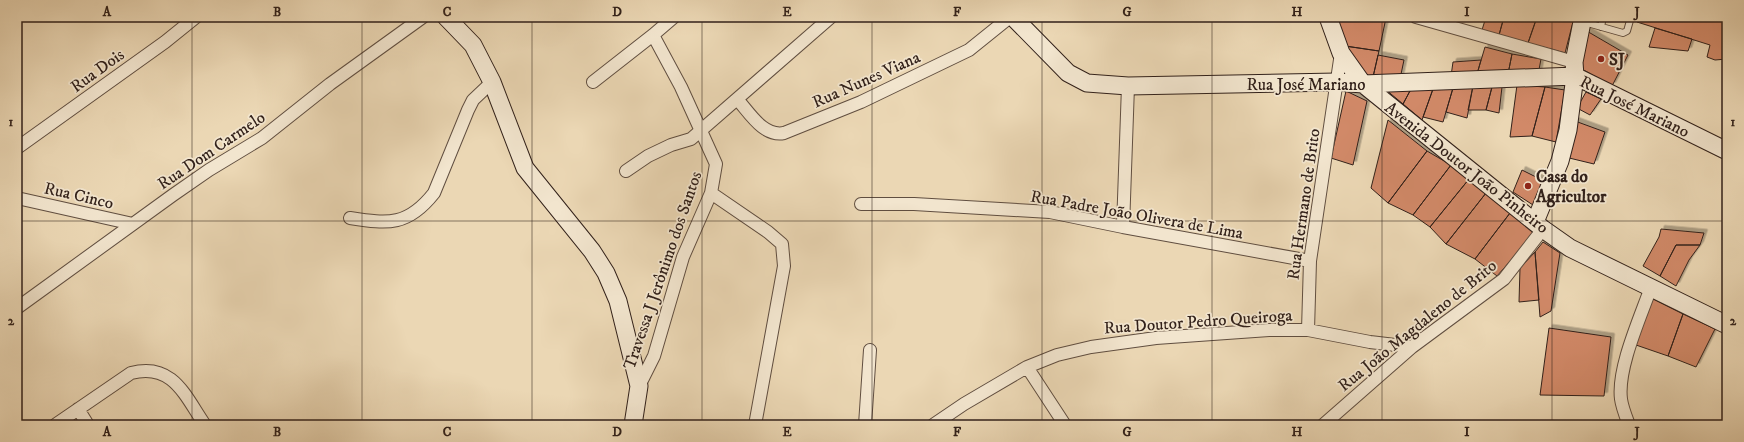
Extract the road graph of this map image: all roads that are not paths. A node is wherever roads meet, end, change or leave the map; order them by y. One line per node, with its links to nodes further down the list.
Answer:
1 (196, 17): 25 (street, Rua Dois)
2 (423, 17): 32 (street, Rua Dom Carmelo)
3 (446, 17): 18 (street)
4 (674, 17): 13 (street)
5 (831, 17): 23 (street)
6 (1011, 17): 22 (street, Rua José Mariano); 23 (street, Rua Nunes Viana)
7 (1328, 17): 14 (street, Avenida Doutor João Pinheiro)
8 (1416, 17): 15 (street)
9 (1603, 17): 12 (lane)
10 (1631, 17): 12 (lane)
11 (1582, 19): 12 (lane); 16 (street)
12 (1601, 27)
13 (653, 35): 19 (street); 24 (street, Travessa J Jerônimo dos Santos)
14 (1341, 53): 20 (street, Rua Hermano de Brito); 21 (street, Avenida Doutor João Pinheiro)
15 (1549, 56): 16 (street); 17 (street)
16 (1574, 69): 17 (street, Rua José Mariano); 26 (street, Rua José Mariano); 33 (street)
17 (1545, 78): 21 (street, Rua José Mariano)
18 (492, 82): 31 (street); 43 (street)
19 (593, 82)
20 (1337, 82): 21 (street, Rua José Mariano); 22 (street, Rua José Mariano); 35 (street, Rua Hermano de Brito)
21 (1363, 84): 33 (street, Avenida Doutor João Pinheiro)
22 (1128, 86): 34 (street)
23 (737, 99): 24 (street)
24 (702, 131): 27 (street); 28 (street, Travessa J Jerônimo dos Santos)
25 (17, 148)
26 (1727, 151)
27 (626, 171)
28 (711, 193): 43 (street, Travessa J Jerônimo dos Santos); 50 (street)
29 (17, 198): 32 (street, Rua Cinco)
30 (861, 204): 34 (street, Rua Padre João Olivera de Lima)
31 (350, 218)
32 (133, 224): 37 (street, Rua Dom Carmelo)
33 (1539, 226): 36 (street, Avenida Doutor João Pinheiro); 40 (street, Rua João Magdaleno de Brito)
34 (1123, 227): 35 (street, Rua Padre João Olivera de Lima)
35 (1310, 261): 39 (street, Rua Hermano de Brito)
36 (1651, 287): 38 (street, Avenida Doutor João Pinheiro); 45 (street)
37 (17, 308)
38 (1727, 325)
39 (1308, 330): 40 (street, Rua Doutor Pedro Queiroga); 42 (street, Rua Doutor Pedro Queiroga)
40 (1412, 347): 54 (street, Rua João Magdaleno de Brito)
41 (870, 350): 51 (street)
42 (1027, 367): 52 (street, Rua Doutor Pedro Queiroga); 53 (street)
43 (639, 386): 49 (street)
44 (78, 409): 46 (street); 47 (street); 48 (street)
45 (1627, 422): 55 (street)
46 (55, 425)
47 (88, 425)
48 (205, 425)
49 (633, 425)
50 (755, 425)
51 (865, 425)
52 (933, 425)
53 (1065, 425)
54 (1323, 425)
55 (1640, 425)

